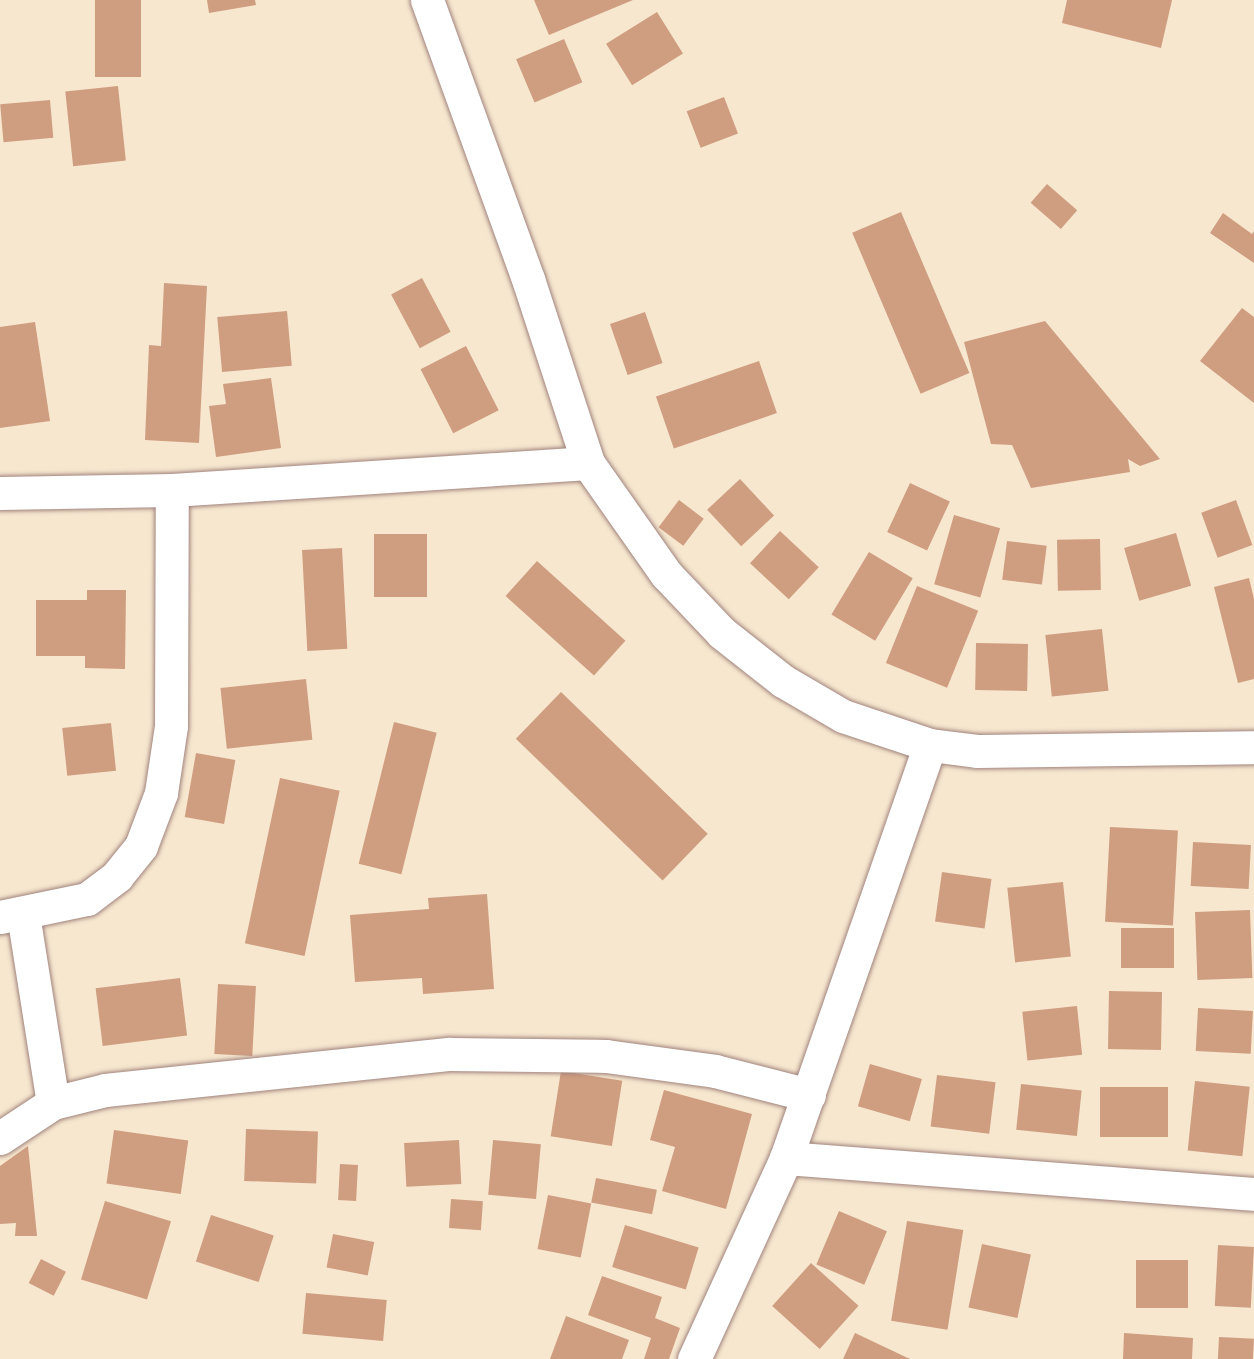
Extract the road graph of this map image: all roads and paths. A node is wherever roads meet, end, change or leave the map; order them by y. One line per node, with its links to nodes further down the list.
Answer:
1 (427, 0): 2 (street)
2 (588, 463): 3 (street); 5 (street)
3 (172, 490): 4 (street); 7 (street)
4 (0, 493)
5 (930, 745): 6 (street); 8 (street)
6 (1254, 747)
7 (11, 916): 9 (street)
8 (809, 1095): 9 (street); 11 (street)
9 (52, 1103): 10 (street)
10 (0, 1138)
11 (786, 1158): 12 (street); 13 (street)
12 (1254, 1194)
13 (694, 1359)

